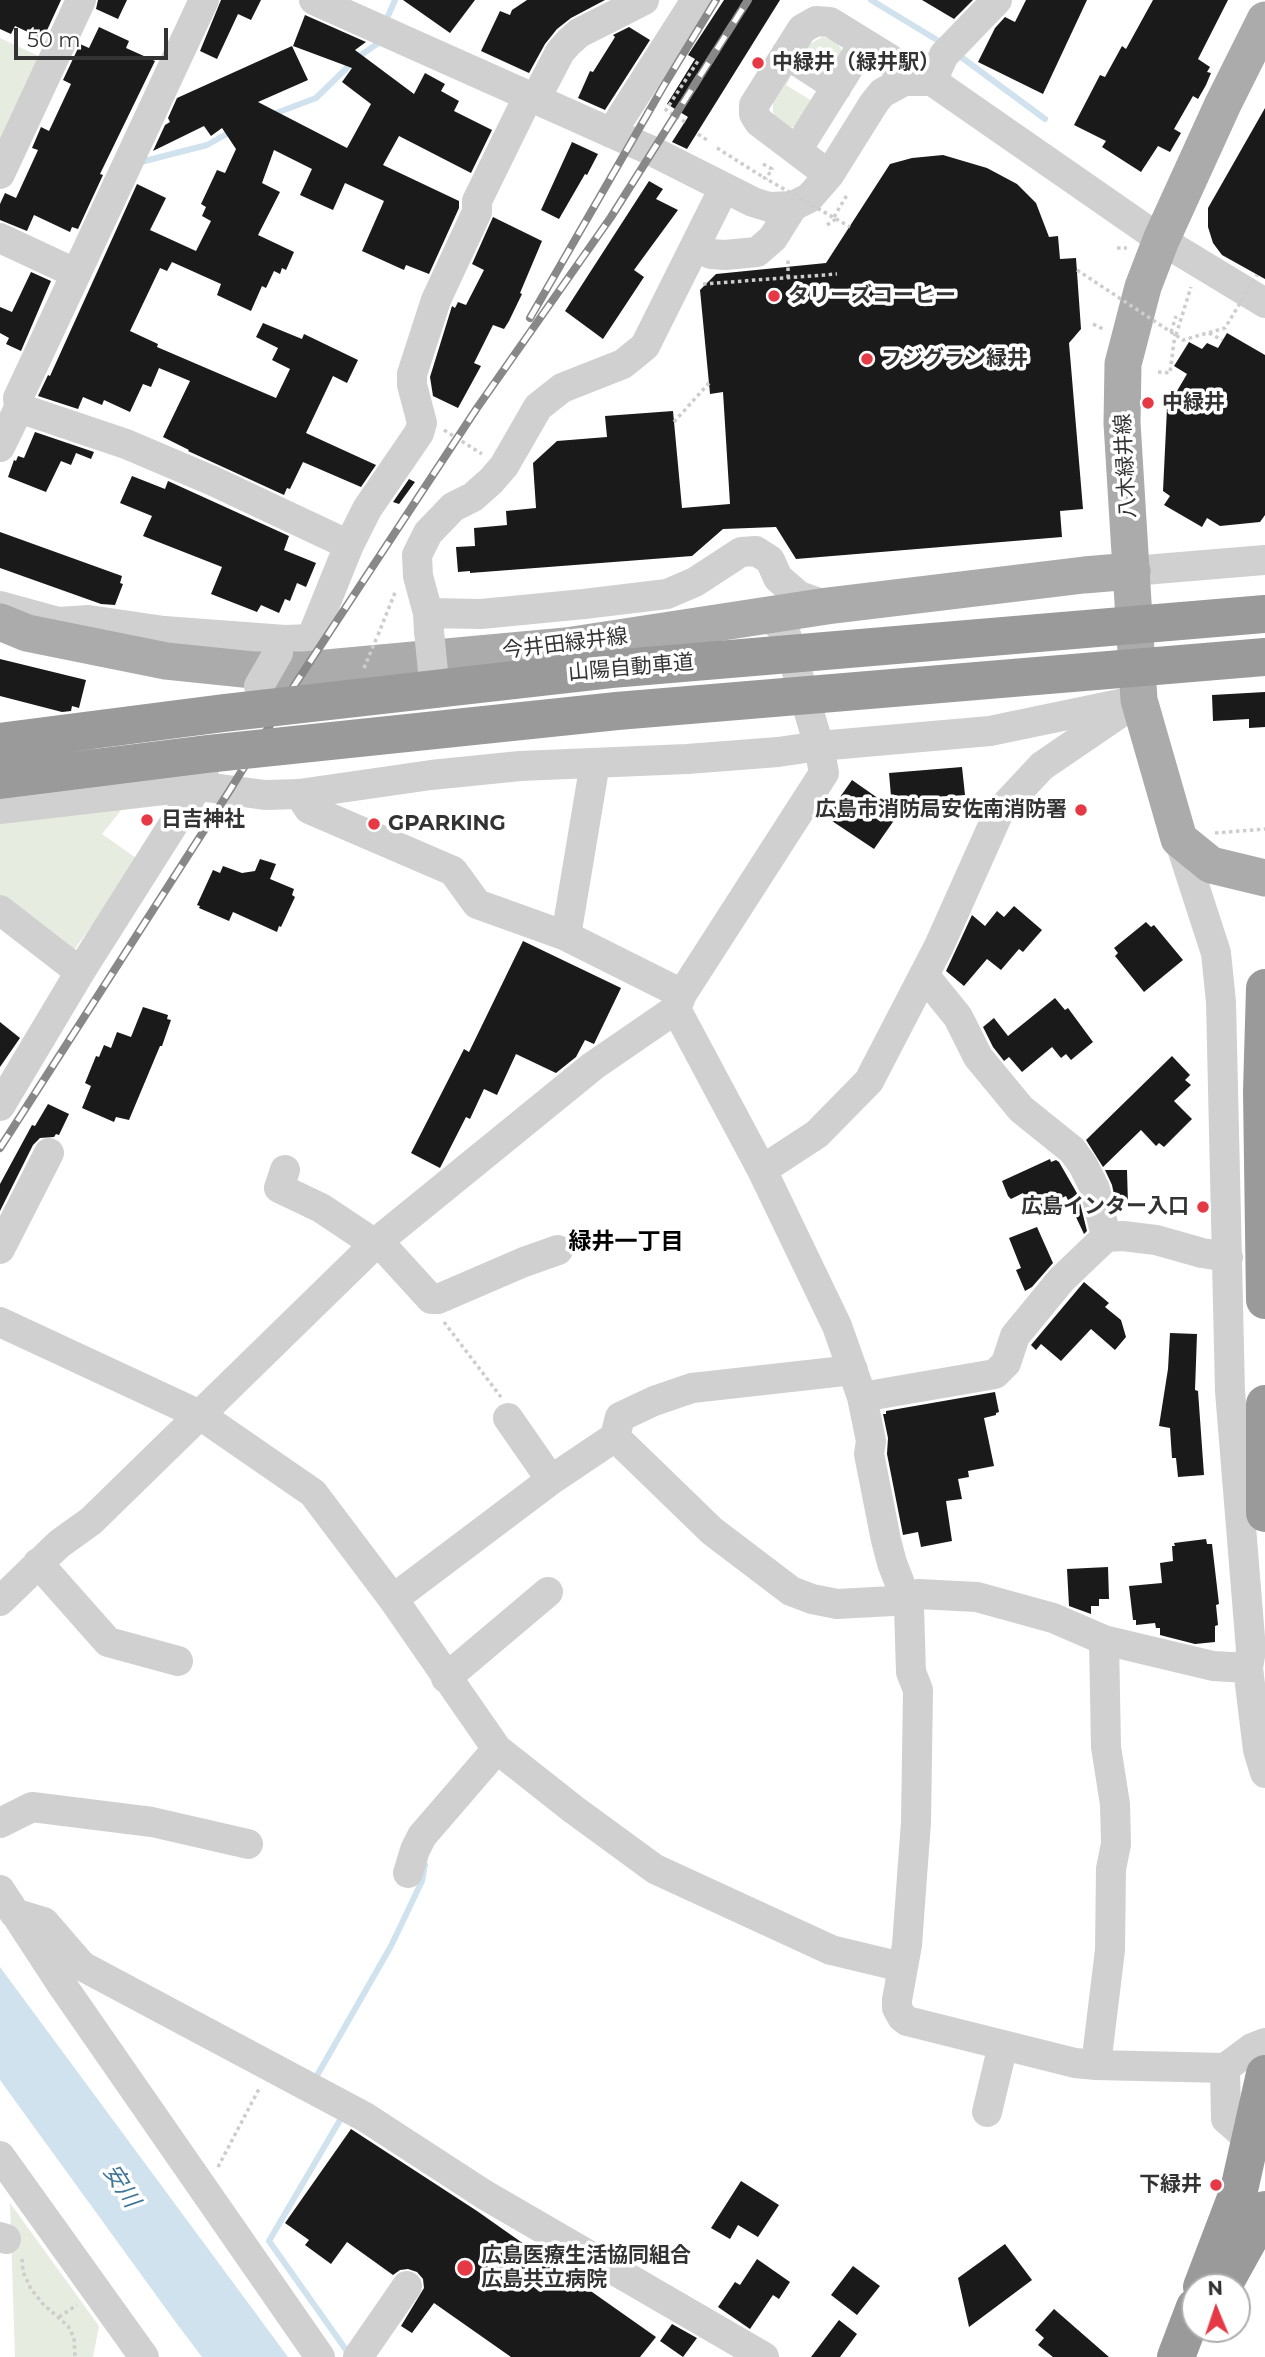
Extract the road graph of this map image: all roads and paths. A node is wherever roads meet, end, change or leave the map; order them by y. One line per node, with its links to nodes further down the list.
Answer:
1 (81, 0): 21 (street)
2 (204, 0): 35 (street)
3 (314, 0): 13 (street)
4 (644, 0): 13 (street)
5 (696, 0): 15 (street)
6 (997, 0): 11 (street)
7 (1262, 33): 30 (main road, 八木緑井線)
8 (864, 43): 9 (street); 11 (street); 12 (street)
9 (786, 54): 12 (street); 19 (street)
10 (698, 61): 14 (path)
11 (918, 81): 23 (street); 30 (street)
12 (837, 87): 19 (street)
13 (531, 98): 15 (street); 51 (street)
14 (685, 122)
15 (611, 133): 24 (street)
16 (698, 134): 17 (path)
17 (707, 140)
18 (717, 148): 22 (path)
19 (797, 150): 23 (street)
20 (763, 164): 22 (path)
21 (0, 174)
22 (765, 178): 26 (path, bridge)
23 (839, 184): 25 (street); 26 (path)
24 (724, 188): 25 (street); 31 (street)
25 (793, 206): 31 (street)
26 (835, 218): 27 (path, bridge); 28 (path, bridge)
27 (827, 225)
28 (850, 228)
29 (0, 238): 35 (street)
30 (1161, 240): 40 (street); 56 (main road, 八木緑井線)
31 (695, 247): 39 (street)
32 (1126, 247): 33 (path)
33 (1117, 248)
34 (1077, 270): 45 (path, bridge)
35 (75, 272): 49 (street)
36 (837, 274): 39 (path)
37 (1257, 275): 44 (path, bridge)
38 (1192, 282): 45 (path)
39 (676, 286): 63 (street)
40 (1265, 303)
41 (1176, 316): 45 (path)
42 (1093, 324): 43 (path)
43 (1103, 329)
44 (1209, 333): 45 (path, bridge); 46 (path)
45 (1174, 334): 47 (path)
46 (1222, 341)
47 (1158, 372)
48 (709, 383): 50 (path)
49 (19, 408): 52 (street); 54 (street)
50 (674, 422)
51 (422, 423): 53 (path); 54 (street)
52 (0, 447)
53 (490, 458)
54 (349, 545): 64 (street)
55 (1261, 563): 56 (street)
56 (1132, 571): 61 (main road, 今井田緑井線); 69 (main road, 八木緑井線)
57 (778, 578): 61 (street); 61 (street); 63 (street)
58 (397, 588): 66 (path, bridge)
59 (0, 606): 64 (street)
60 (1265, 614): 70 (highway, 山陽自動車道, bridge)
61 (782, 616): 62 (main road, 今井田緑井線); 71 (street)
62 (0, 622)
63 (429, 622): 73 (street, bridge)
64 (282, 647): 75 (street, bridge)
65 (1265, 657): 68 (highway, 山陽自動車道, bridge)
66 (361, 674)
67 (1265, 677): 68 (highway, bridge)
68 (933, 685): 74 (highway, 山陽自動車道, bridge)
69 (1139, 700): 71 (street); 79 (main road, 八木緑井線); 84 (street)
70 (0, 742)
71 (819, 746): 72 (street); 86 (street)
72 (595, 763): 73 (street); 82 (street)
73 (431, 775): 76 (street)
74 (0, 780)
75 (198, 786): 76 (street); 77 (street); 83 (street)
76 (299, 794): 82 (street)
77 (0, 809)
78 (1265, 829): 79 (path)
79 (1194, 836): 80 (main road); 95 (street)
80 (1265, 878)
81 (0, 910): 83 (street)
82 (566, 936): 86 (street)
83 (80, 972): 87 (street)
84 (924, 975): 90 (street); 91 (street)
85 (1265, 988): 96 (highway)
86 (679, 1001): 90 (street); 92 (street)
87 (5, 1086)
88 (49, 1153): 93 (street)
89 (285, 1170): 92 (street)
90 (762, 1170): 99 (street)
91 (1106, 1237): 95 (street); 99 (street)
92 (377, 1243): 94 (street); 101 (street)
93 (0, 1248)
94 (558, 1250)
95 (1228, 1257): 113 (street)
96 (1265, 1300)
97 (441, 1318): 102 (path)
98 (0, 1322): 101 (street)
99 (858, 1383): 103 (street); 108 (street)
100 (1265, 1404): 105 (highway)
101 (200, 1415): 106 (street); 109 (street)
102 (508, 1418): 104 (street)
103 (615, 1437): 104 (street); 108 (street)
104 (551, 1480): 109 (street)
105 (1265, 1513)
106 (38, 1563): 110 (street); 112 (street)
107 (548, 1592): 114 (street)
108 (907, 1597): 111 (street); 121 (street)
109 (393, 1599): 114 (street)
110 (0, 1601)
111 (1104, 1640): 113 (street); 124 (street)
112 (178, 1661)
113 (1248, 1668): 116 (street)
114 (446, 1678): 115 (street)
115 (497, 1749): 119 (street); 121 (street)
116 (1265, 1773)
117 (0, 1823): 118 (street)
118 (248, 1844)
119 (408, 1873)
120 (7, 1902): 125 (street); 141 (street)
121 (902, 1968): 123 (street)
122 (1265, 2043): 126 (street)
123 (1003, 2045): 124 (street); 128 (street)
124 (1096, 2065): 126 (street)
125 (271, 2067): 131 (path); 143 (street)
126 (1225, 2068): 129 (street)
127 (1265, 2074): 129 (highway)
128 (987, 2112)
129 (1250, 2140): 134 (highway)
130 (0, 2156): 140 (street)
131 (217, 2169)
132 (1265, 2210): 135 (highway)
133 (9, 2243): 138 (path)
134 (1207, 2273)
135 (1230, 2273)
136 (407, 2286): 142 (street)
137 (76, 2306): 138 (path)
138 (59, 2317): 139 (path)
139 (75, 2357)
140 (144, 2357)
141 (320, 2357)
142 (358, 2357)
143 (764, 2357)

